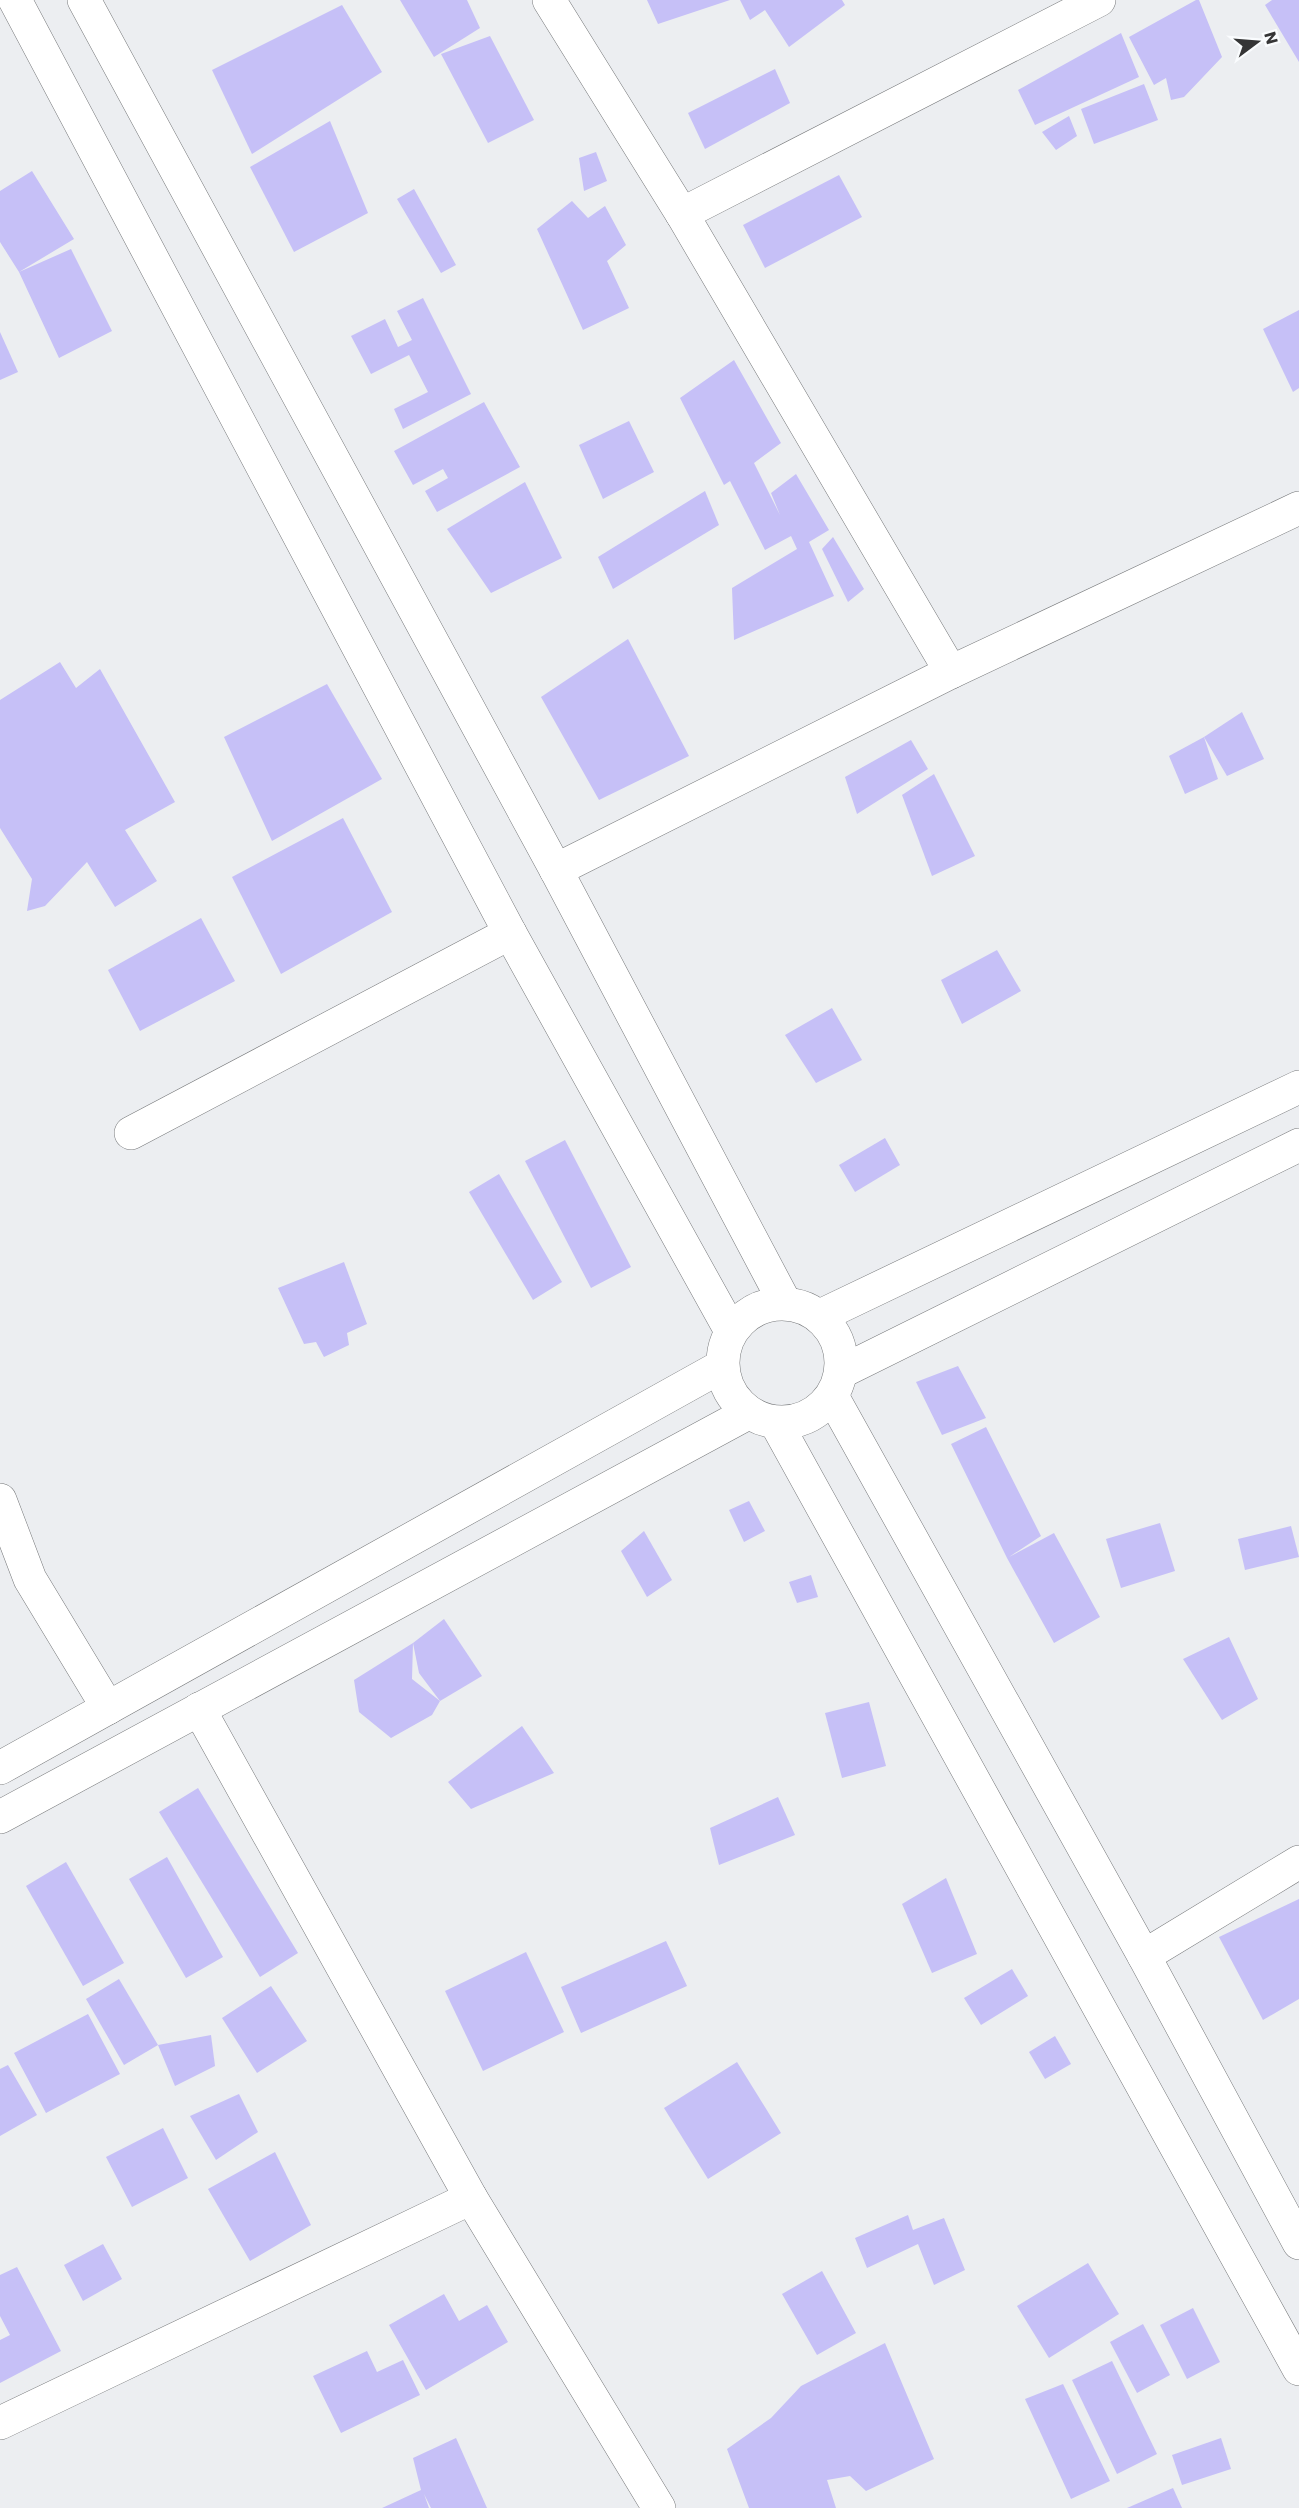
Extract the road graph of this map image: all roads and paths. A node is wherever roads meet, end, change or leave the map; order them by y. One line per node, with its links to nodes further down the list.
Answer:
1 (15, 0): 9 (street)
2 (84, 0): 8 (street)
3 (549, 0): 5 (street)
4 (1100, 0): 5 (street)
5 (682, 214): 7 (street)
6 (1299, 508): 7 (street)
7 (951, 672): 8 (street)
8 (556, 870): 13 (street)
9 (510, 933): 11 (street); 15 (street)
10 (1299, 1087): 14 (street)
11 (131, 1133)
12 (1299, 1145): 17 (street)
13 (785, 1303): 14 (street); 15 (street)
14 (820, 1316): 17 (street)
15 (731, 1331): 16 (street)
16 (722, 1366): 18 (street); 20 (street)
17 (837, 1384): 18 (street); 25 (street)
18 (762, 1418): 21 (street); 28 (street)
19 (0, 1500): 20 (street)
20 (108, 1708): 22 (street)
21 (199, 1709): 23 (street); 26 (street)
22 (0, 1768)
23 (0, 1817)
24 (1299, 1862): 25 (street)
25 (1144, 1956): 27 (street)
26 (471, 2198): 29 (street); 30 (street)
27 (1297, 2233)
28 (1299, 2369)
29 (0, 2423)
30 (659, 2508)

